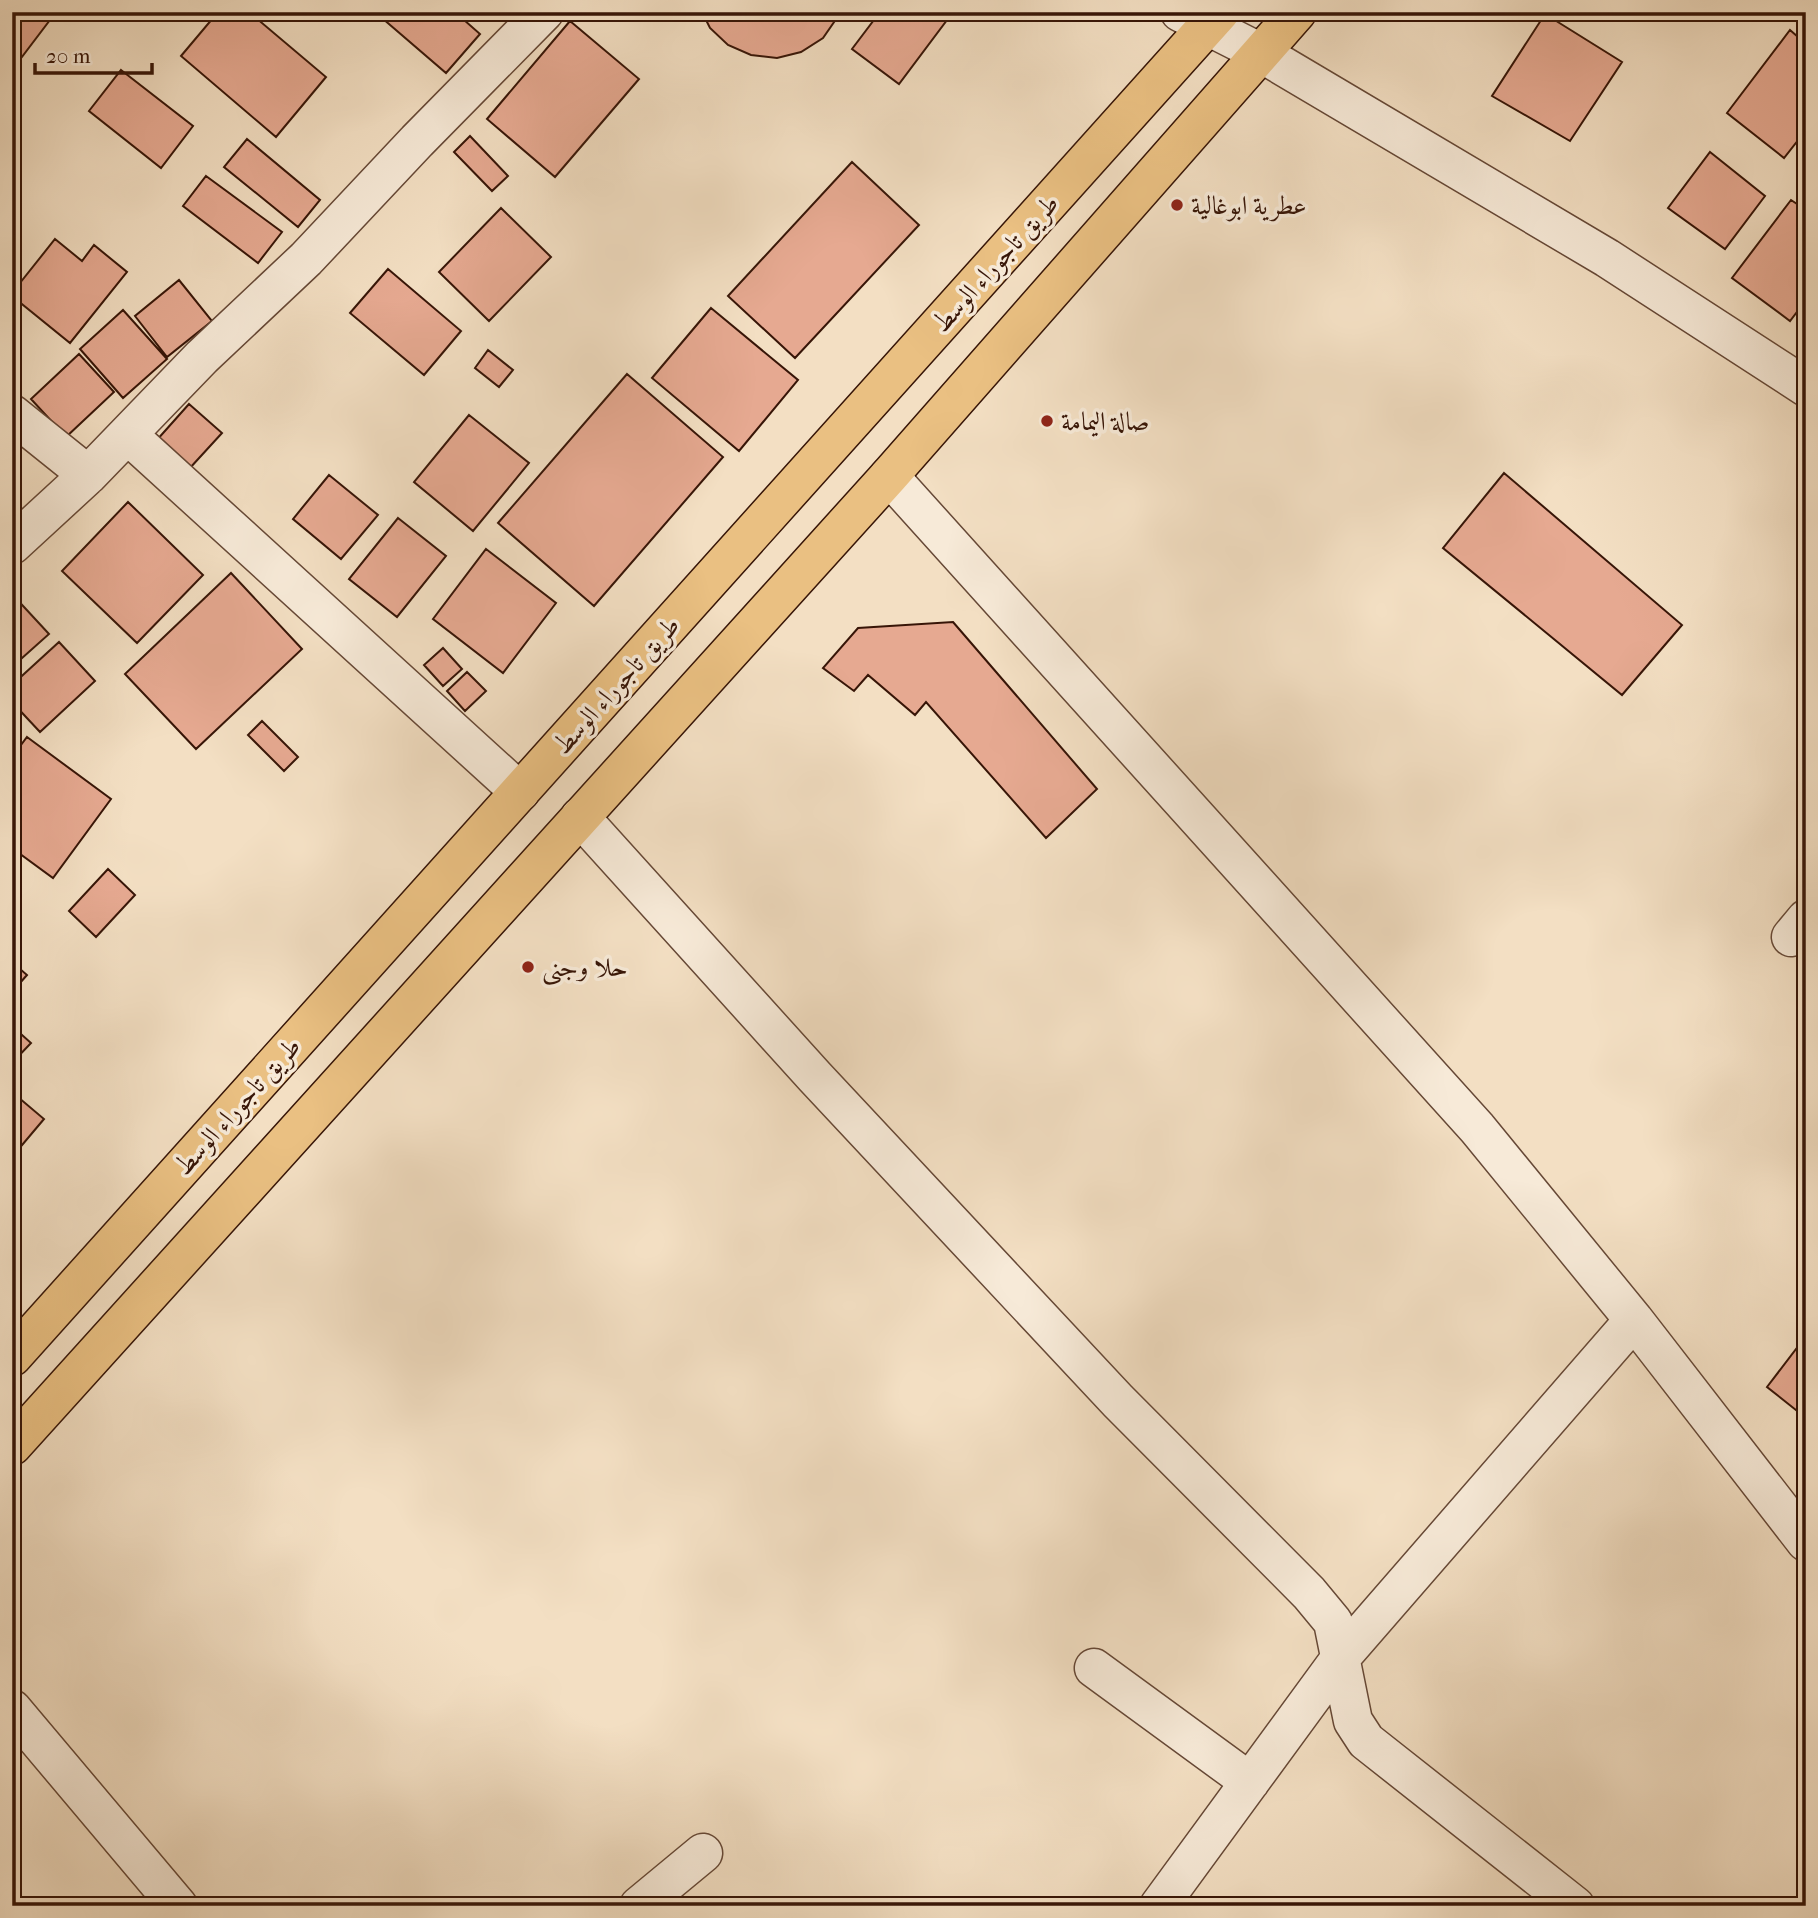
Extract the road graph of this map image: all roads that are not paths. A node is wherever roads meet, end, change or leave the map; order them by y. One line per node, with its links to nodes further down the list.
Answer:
1 (544, 12): 7 (street)
2 (1297, 12): 4 (main road)
3 (1203, 17): 4 (street); 11 (main road, طريق تاجوراء الوسط)
4 (1261, 53): 5 (street); 9 (main road)
5 (1806, 387)
6 (12, 414): 8 (street)
7 (128, 435): 8 (street); 11 (street)
8 (88, 475): 10 (street)
9 (889, 476): 12 (main road); 13 (street)
10 (12, 545)
11 (520, 792): 14 (main road, طريق تاجوراء الوسط)
12 (580, 817): 15 (main road); 17 (street)
13 (1634, 1320): 16 (street); 17 (street)
14 (12, 1357)
15 (12, 1446)
16 (1806, 1542)
17 (1342, 1656): 20 (street); 25 (street)
18 (1094, 1668): 20 (street)
19 (12, 1709): 22 (street)
20 (1250, 1782): 24 (street)
21 (703, 1853): 23 (street)
22 (178, 1906)
23 (639, 1906)
24 (1158, 1906)
25 (1575, 1906)

